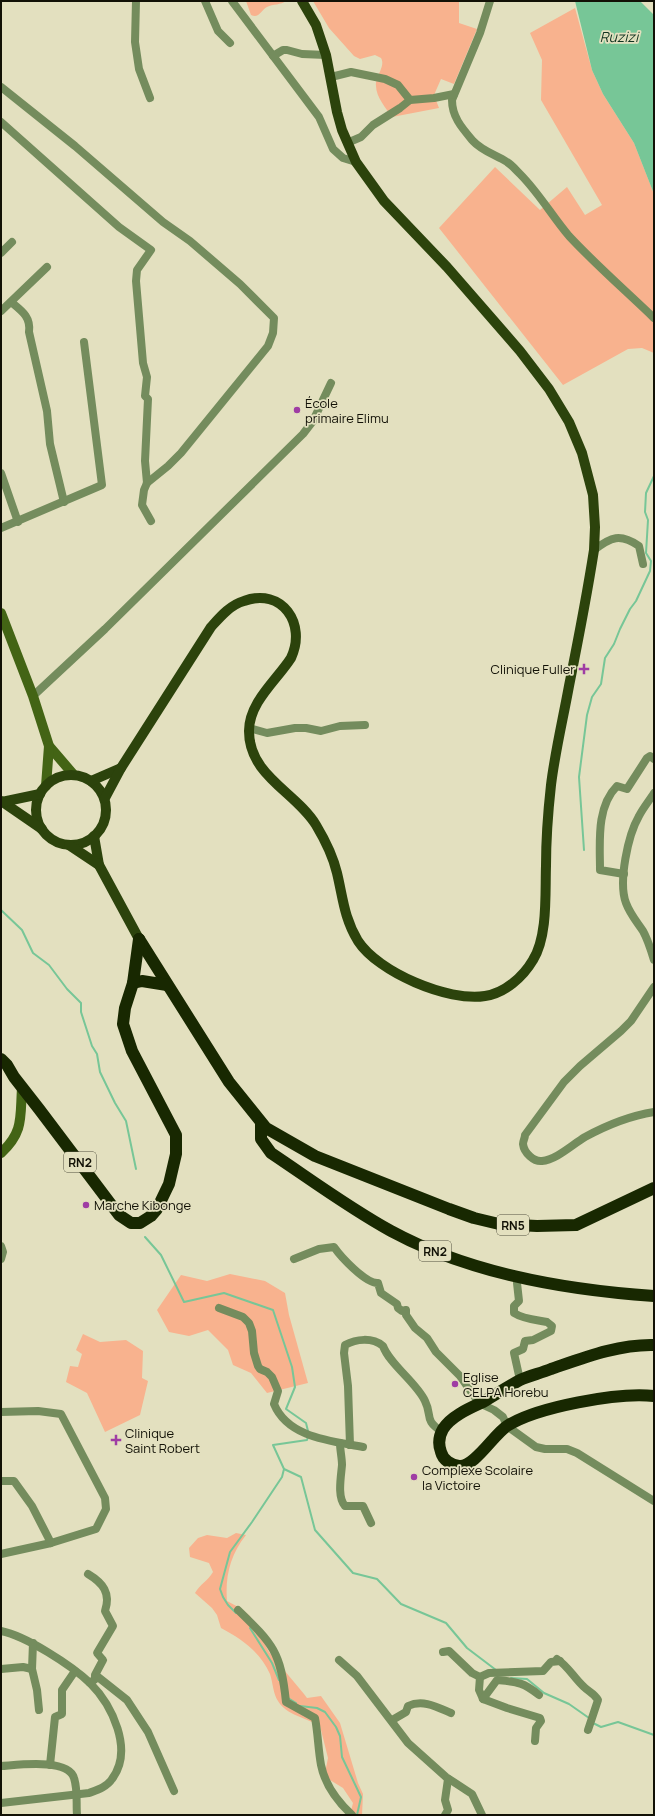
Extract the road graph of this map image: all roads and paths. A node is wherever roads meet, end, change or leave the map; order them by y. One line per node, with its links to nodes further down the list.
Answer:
1 (136, 1): 12 (street)
2 (205, 1): 6 (street)
3 (232, 1): 8 (street)
4 (302, 1): 7 (main road)
5 (490, 1): 11 (street)
6 (230, 44)
7 (326, 55): 8 (street); 9 (main road)
8 (272, 56): 16 (street)
9 (331, 77): 13 (street); 15 (main road)
10 (1, 87): 26 (street)
11 (454, 94): 13 (street); 22 (street)
12 (150, 98)
13 (410, 100): 15 (street)
14 (1, 122): 26 (street)
15 (347, 143): 16 (main road)
16 (356, 162): 31 (main road)
17 (12, 242): 18 (street)
18 (1, 253)
19 (47, 267): 20 (street)
20 (11, 302): 21 (street); 27 (street)
21 (1, 310)
22 (654, 318)
23 (84, 342): 27 (street)
24 (332, 383): 34 (street)
25 (1, 473): 29 (street)
26 (147, 483): 28 (street)
27 (64, 502): 29 (street)
28 (151, 521)
29 (18, 522): 30 (street)
30 (1, 528)
31 (594, 550): 32 (street); 36 (main road)
32 (643, 564)
33 (1, 613): 34 (street)
34 (33, 696): 37 (street)
35 (364, 725): 36 (street)
36 (249, 728): 39 (main road)
37 (49, 746): 40 (street); 42 (street)
38 (654, 759): 50 (street)
39 (120, 768): 41 (main road); 44 (main road)
40 (73, 774): 41 (main road); 42 (main road)
41 (91, 780): 44 (main road)
42 (43, 790): 45 (main road); 46 (main road)
43 (654, 794): 50 (street)
44 (104, 798): 47 (main road)
45 (2, 802): 46 (main road)
46 (42, 829): 48 (main road)
47 (94, 836): 48 (main road); 49 (main road)
48 (69, 845): 49 (main road)
49 (99, 865): 51 (main road)
50 (624, 874): 52 (street)
51 (139, 939): 53 (highway, RN2); 54 (highway)
52 (654, 960)
53 (133, 983): 54 (highway); 57 (highway, RN2)
54 (167, 985): 59 (highway)
55 (654, 987): 58 (street)
56 (1, 1059): 57 (highway, RN2)
57 (22, 1088): 60 (street)
58 (654, 1112)
59 (261, 1123): 61 (highway, RN5); 65 (highway, RN2)
60 (1, 1153)
61 (654, 1188)
62 (1, 1246): 63 (street)
63 (1, 1259)
64 (294, 1259): 71 (street)
65 (519, 1277): 66 (highway, RN2); 69 (street)
66 (654, 1296)
67 (219, 1308): 75 (street)
68 (654, 1345): 69 (highway)
69 (520, 1380): 71 (highway)
70 (654, 1396): 73 (highway)
71 (479, 1403): 73 (street); 74 (highway)
72 (1, 1412): 81 (street)
73 (507, 1426): 74 (highway); 79 (street)
74 (442, 1432): 76 (street)
75 (340, 1443): 76 (street); 80 (street)
76 (350, 1445): 77 (street)
77 (363, 1447)
78 (1, 1481): 81 (street)
79 (654, 1500)
80 (371, 1523)
81 (51, 1543): 82 (street)
82 (1, 1554)
83 (88, 1574): 95 (street)
84 (238, 1610): 110 (street)
85 (1, 1631): 86 (street)
86 (33, 1643): 92 (street); 93 (street)
87 (443, 1652): 94 (street)
88 (552, 1656): 90 (street)
89 (339, 1660): 100 (street)
90 (560, 1661): 94 (street); 101 (street)
91 (1, 1669): 92 (street)
92 (32, 1669): 98 (street)
93 (75, 1671): 95 (street); 103 (street)
94 (480, 1677): 97 (street)
95 (93, 1681): 106 (street); 107 (street)
96 (539, 1695): 97 (street)
97 (483, 1699): 102 (street)
98 (38, 1710)
99 (450, 1713): 100 (street)
100 (393, 1722): 105 (street)
101 (588, 1730)
102 (535, 1741)
103 (50, 1765): 104 (street); 107 (street)
104 (1, 1766)
105 (448, 1778): 111 (street); 112 (street)
106 (174, 1791)
107 (77, 1795): 108 (street); 109 (street)
108 (1, 1803)
109 (77, 1815)
110 (352, 1815)
111 (445, 1815)
112 (482, 1815)

